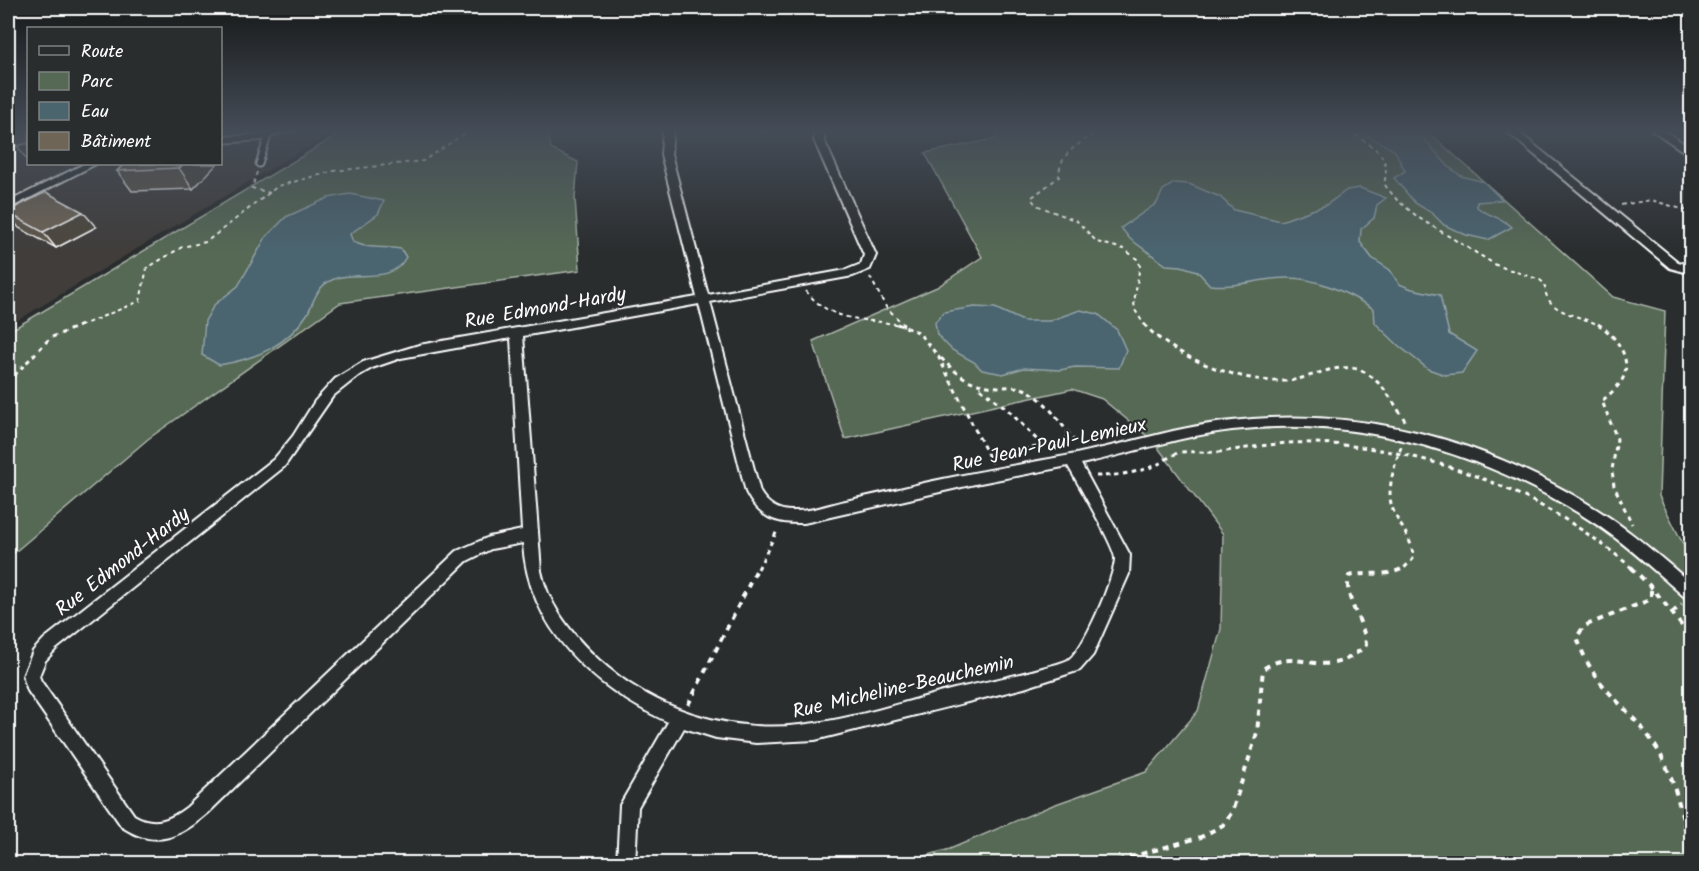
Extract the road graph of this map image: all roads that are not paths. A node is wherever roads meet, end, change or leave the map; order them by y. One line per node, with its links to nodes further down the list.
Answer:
1 (78, 171): 5 (street)
2 (670, 171): 7 (street)
3 (833, 171): 7 (street, Rue Edmond-Hardy)
4 (1560, 171): 6 (street)
5 (8, 206)
6 (1692, 270)
7 (704, 300): 8 (street, Rue Edmond-Hardy); 9 (street, Rue Jean-Paul-Lemieux)
8 (517, 333): 10 (street, Rue Micheline-Beauchemin); 10 (street, Rue Edmond-Hardy)
9 (1076, 453): 11 (street, Rue Jean-Paul-Lemieux); 12 (street, Rue Micheline-Beauchemin)
10 (531, 535): 12 (street, Rue Micheline-Beauchemin)
11 (1692, 594)
12 (679, 720): 13 (street)
13 (626, 864)

